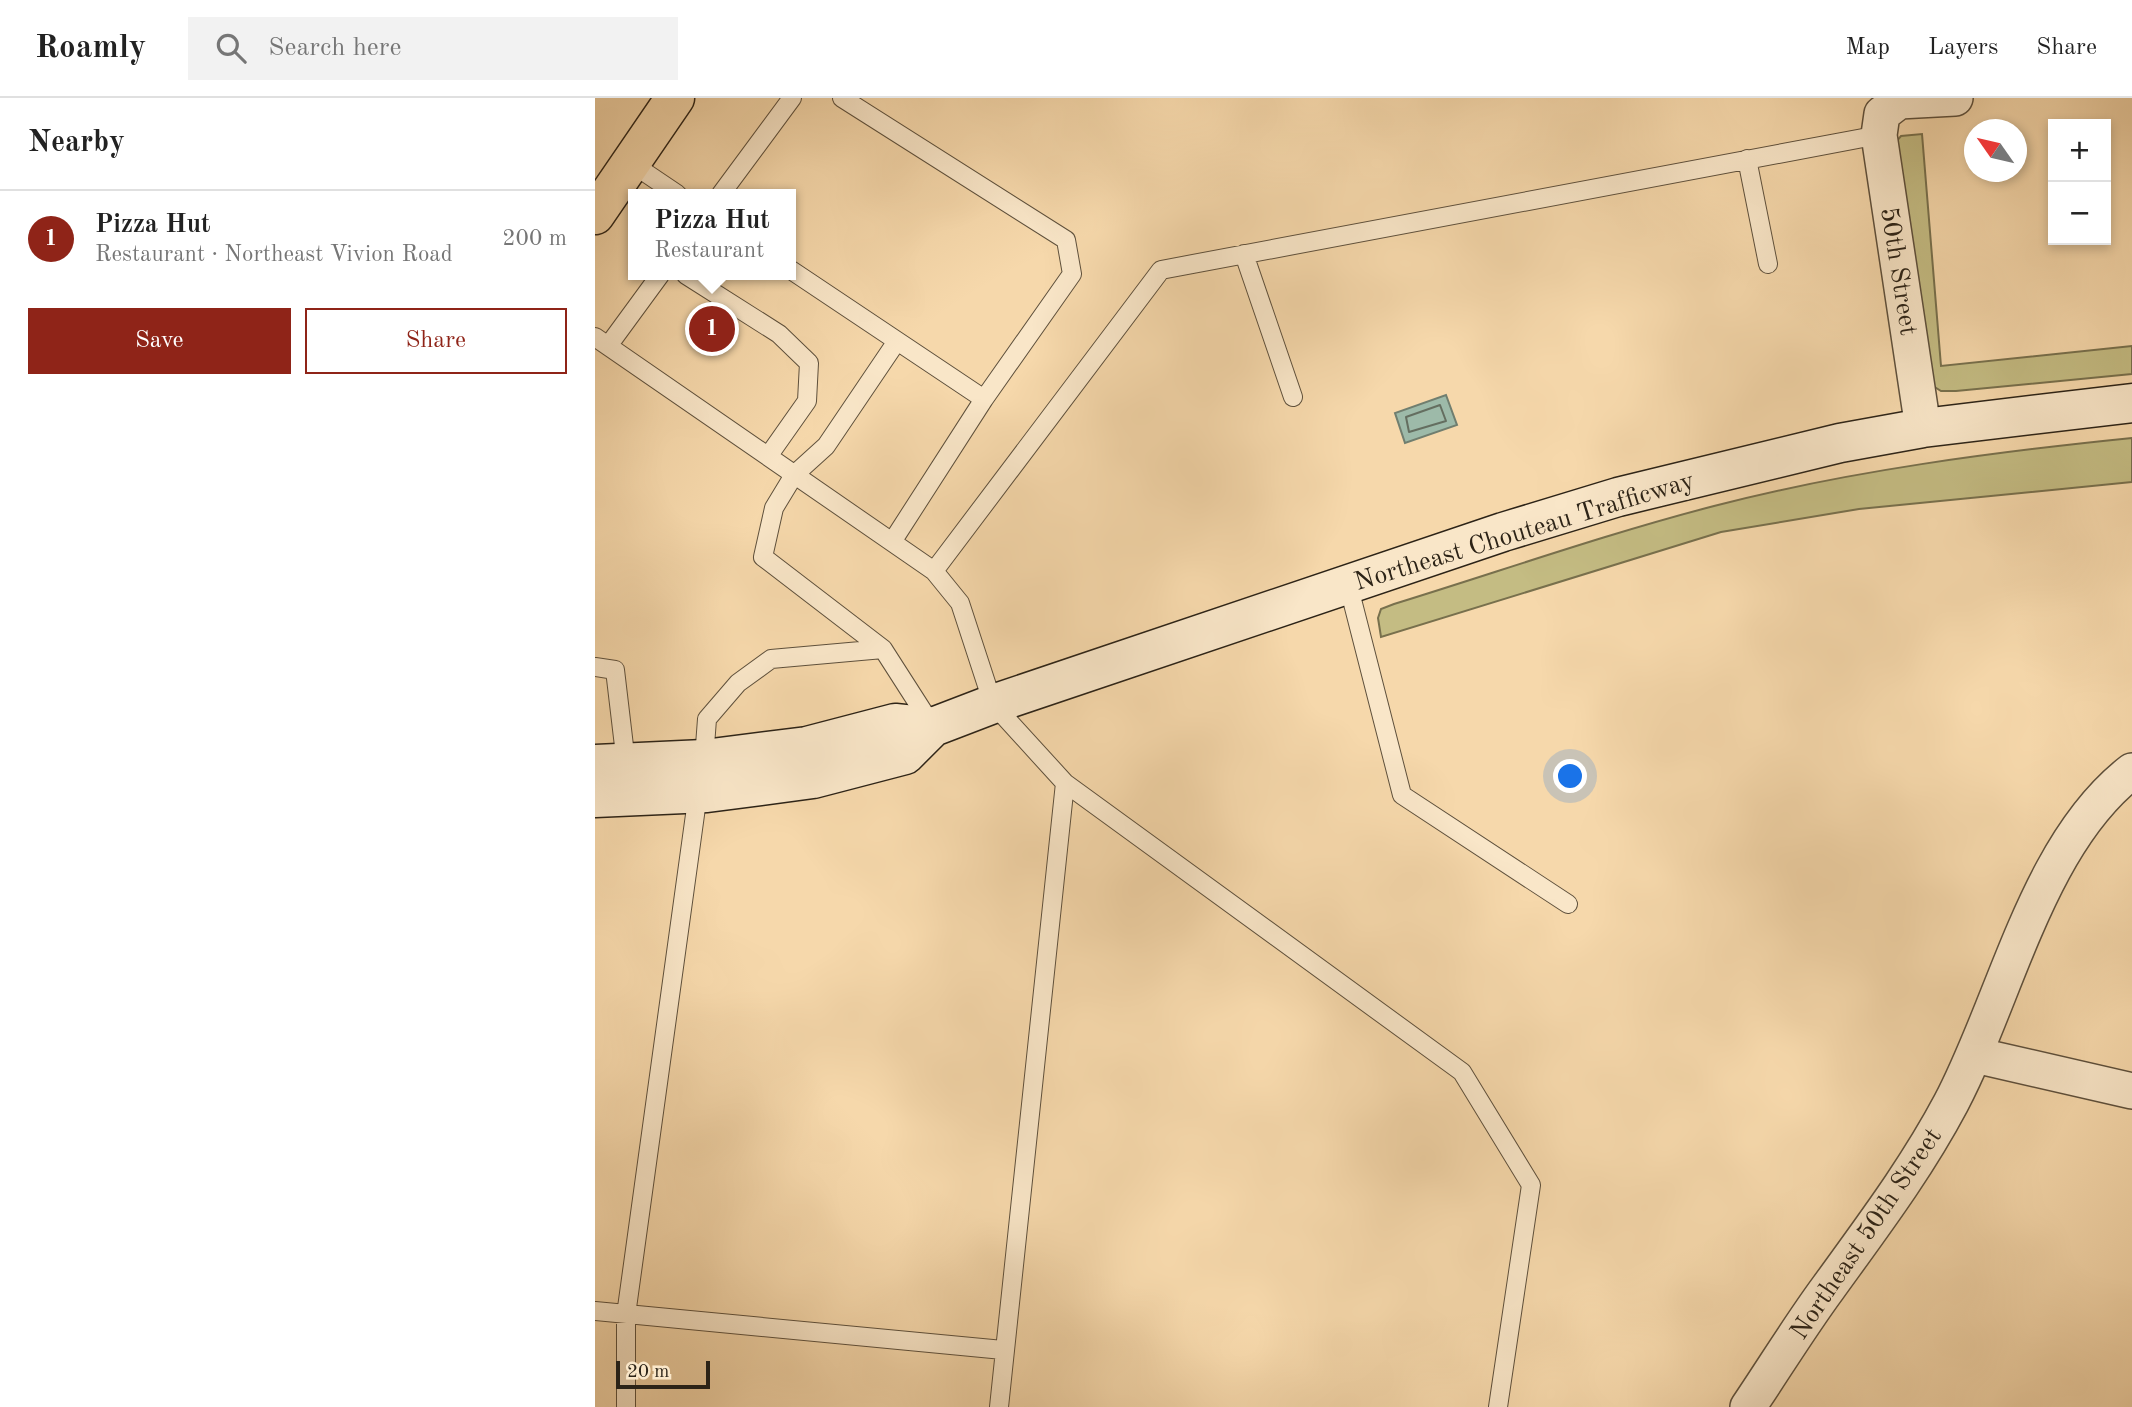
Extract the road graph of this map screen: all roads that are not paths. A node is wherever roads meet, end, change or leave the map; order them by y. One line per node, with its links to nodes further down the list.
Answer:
1 (675, 98): 7 (main road)
2 (792, 98): 9 (lane)
3 (842, 98): 19 (lane)
4 (1955, 98): 5 (street)
5 (1881, 125): 6 (lane); 21 (street, 50th Street)
6 (1747, 159): 11 (lane); 12 (lane)
7 (631, 163): 8 (lane); 10 (main road)
8 (670, 189)
9 (725, 189)
10 (595, 215)
11 (1244, 254): 18 (lane); 25 (lane)
12 (1768, 264)
13 (796, 273): 16 (lane)
14 (656, 280): 17 (lane)
15 (694, 280): 22 (lane)
16 (897, 341): 19 (lane); 23 (lane)
17 (602, 342): 22 (lane)
18 (1293, 397)
19 (984, 399): 24 (lane)
20 (2132, 403): 21 (main road, Northeast Chouteau Trafficway)
21 (1923, 428): 26 (main road, Northeast Chouteau Trafficway)
22 (769, 455): 23 (lane)
23 (794, 475): 24 (lane); 27 (lane)
24 (892, 542): 25 (lane)
25 (934, 571): 29 (lane)
26 (1348, 584): 29 (main road, Northeast Chouteau Trafficway); 36 (lane)
27 (883, 649): 30 (lane); 33 (lane)
28 (595, 667): 31 (lane)
29 (993, 704): 30 (main road, Northeast Chouteau Trafficway); 34 (lane)
30 (933, 727): 33 (main road, Northeast Chouteau Trafficway)
31 (611, 764): 33 (main road, Northeast Chouteau Trafficway)
32 (2132, 771): 37 (street, Northeast 50th Street)
33 (701, 776): 35 (main road, Northeast Chouteau Trafficway); 40 (lane)
34 (1065, 783): 41 (lane); 44 (lane)
35 (595, 798)
36 (1569, 904)
37 (1975, 1055): 38 (street); 45 (street, Northeast 50th Street)
38 (2132, 1091)
39 (595, 1311): 40 (lane)
40 (626, 1315): 41 (lane); 42 (lane)
41 (1003, 1350): 43 (lane)
42 (626, 1407)
43 (999, 1407)
44 (1498, 1407)
45 (1748, 1407)

